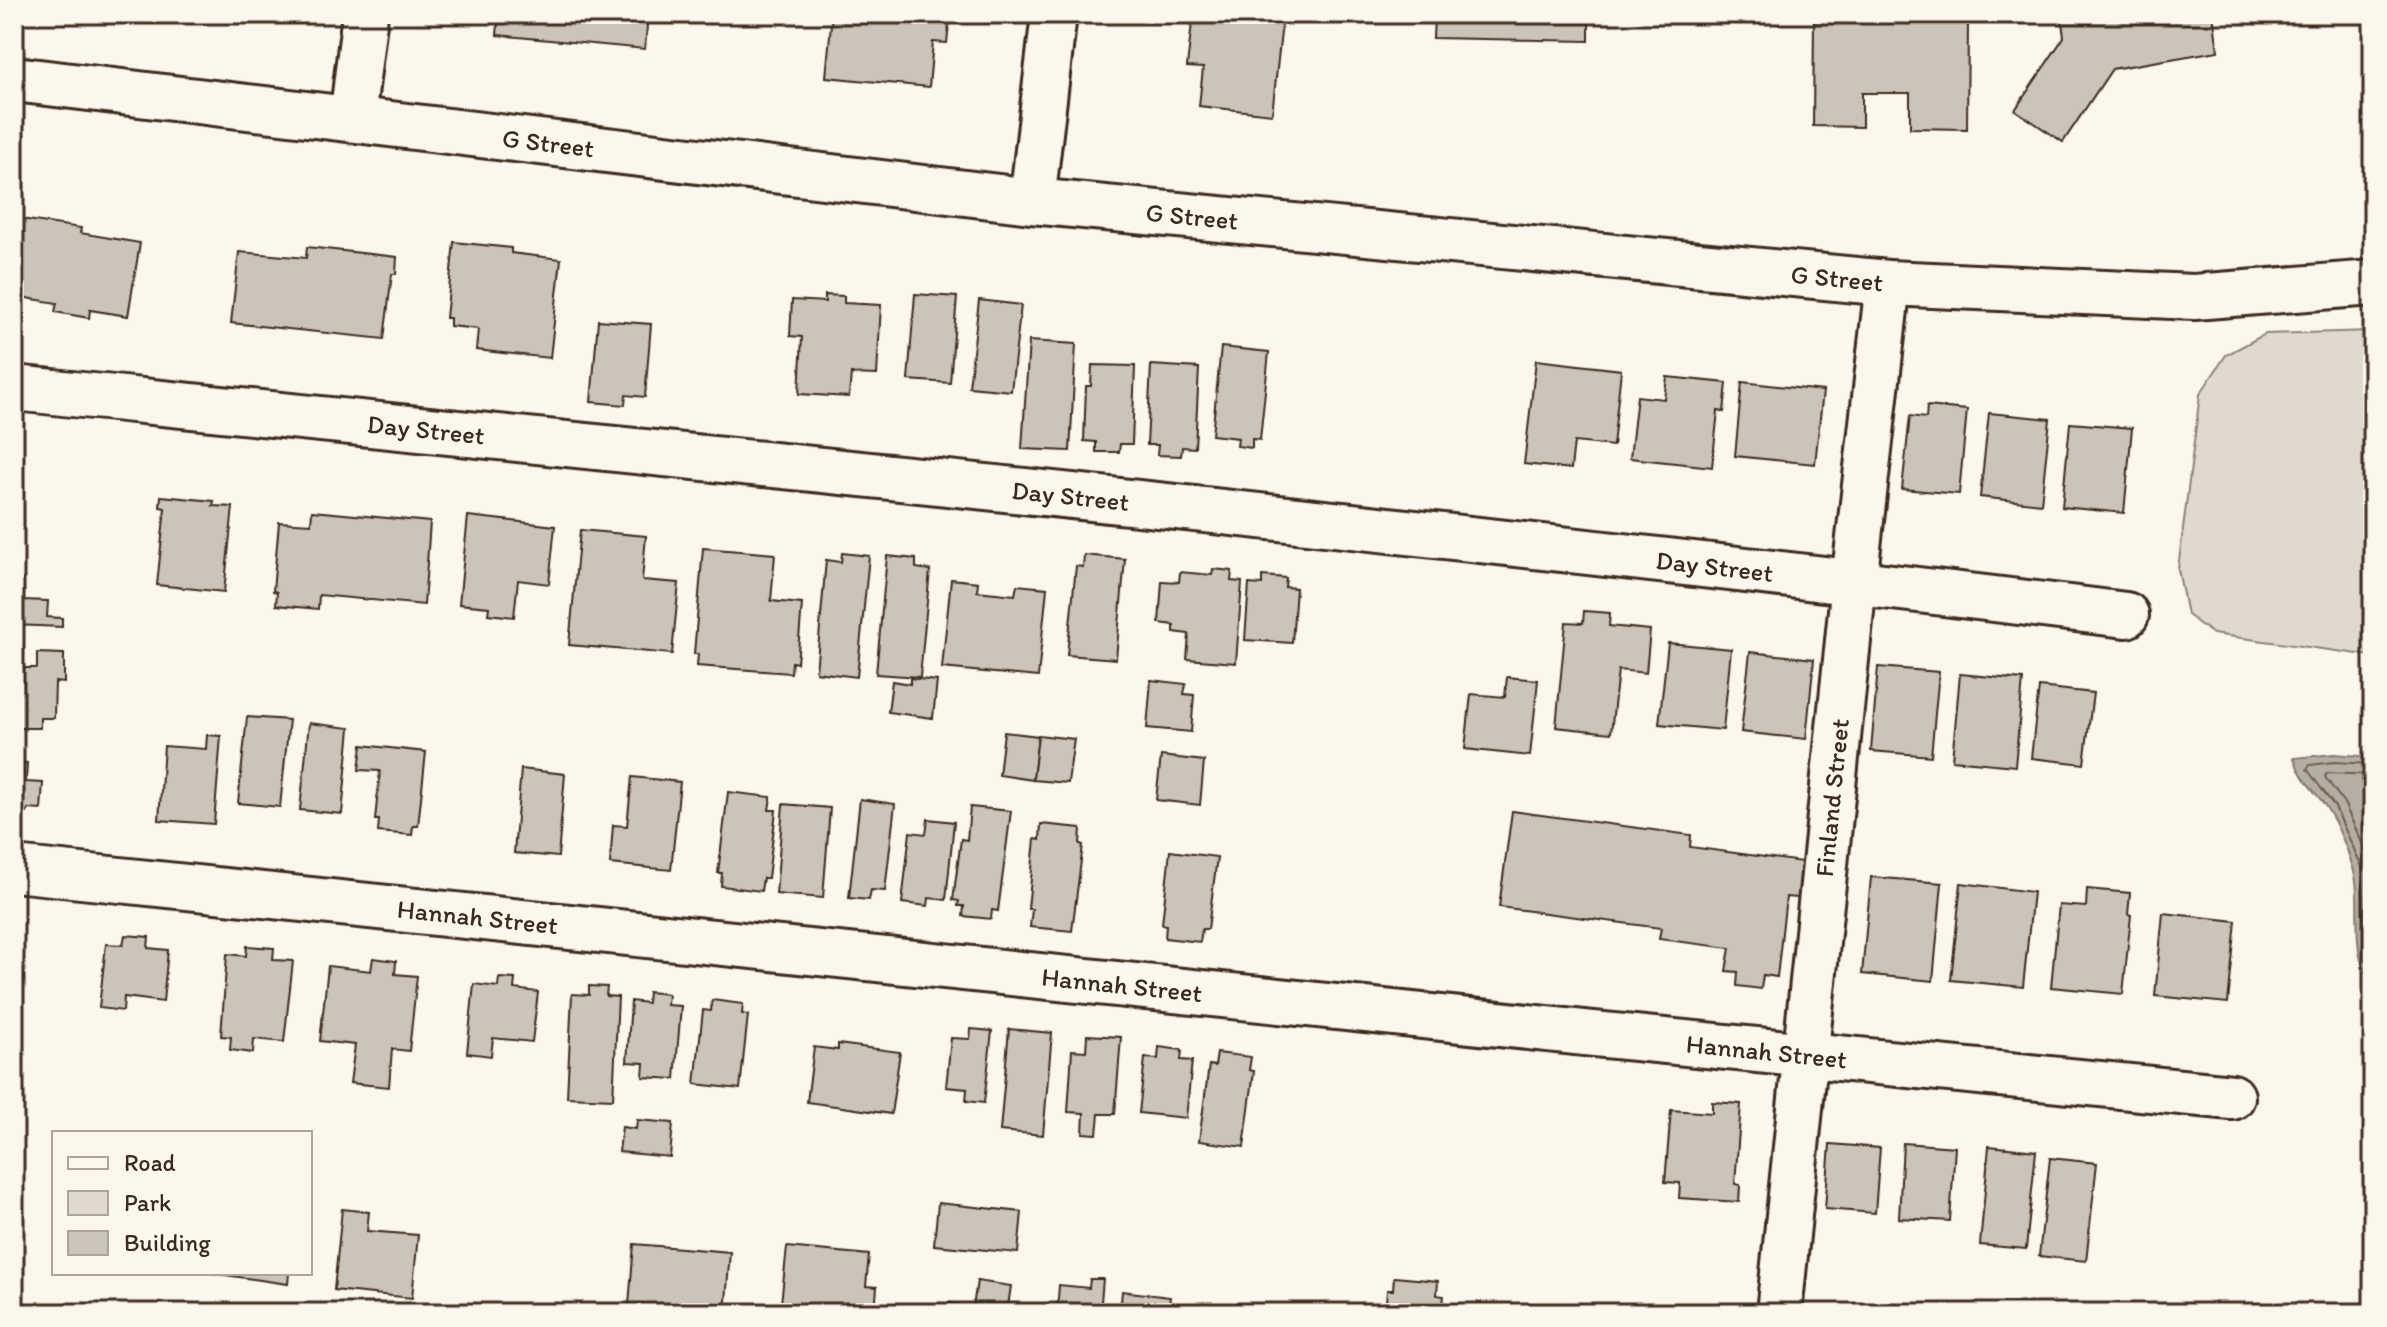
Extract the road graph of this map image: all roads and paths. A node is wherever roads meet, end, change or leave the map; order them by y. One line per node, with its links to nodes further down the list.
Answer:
1 (365, 14): 4 (street)
2 (1054, 14): 5 (street)
3 (14, 79): 4 (street, G Street)
4 (352, 119): 5 (street, G Street)
5 (1032, 201): 6 (street, G Street)
6 (1888, 283): 7 (street, G Street); 9 (street, Finland Street)
7 (2373, 283)
8 (14, 388): 9 (street, Day Street)
9 (1854, 582): 10 (street, Day Street); 12 (street, Finland Street)
10 (2126, 615)
11 (14, 869): 12 (street, Hannah Street)
12 (1805, 1057): 13 (street, Hannah Street); 14 (street, Finland Street)
13 (2232, 1097)
14 (1779, 1313)

